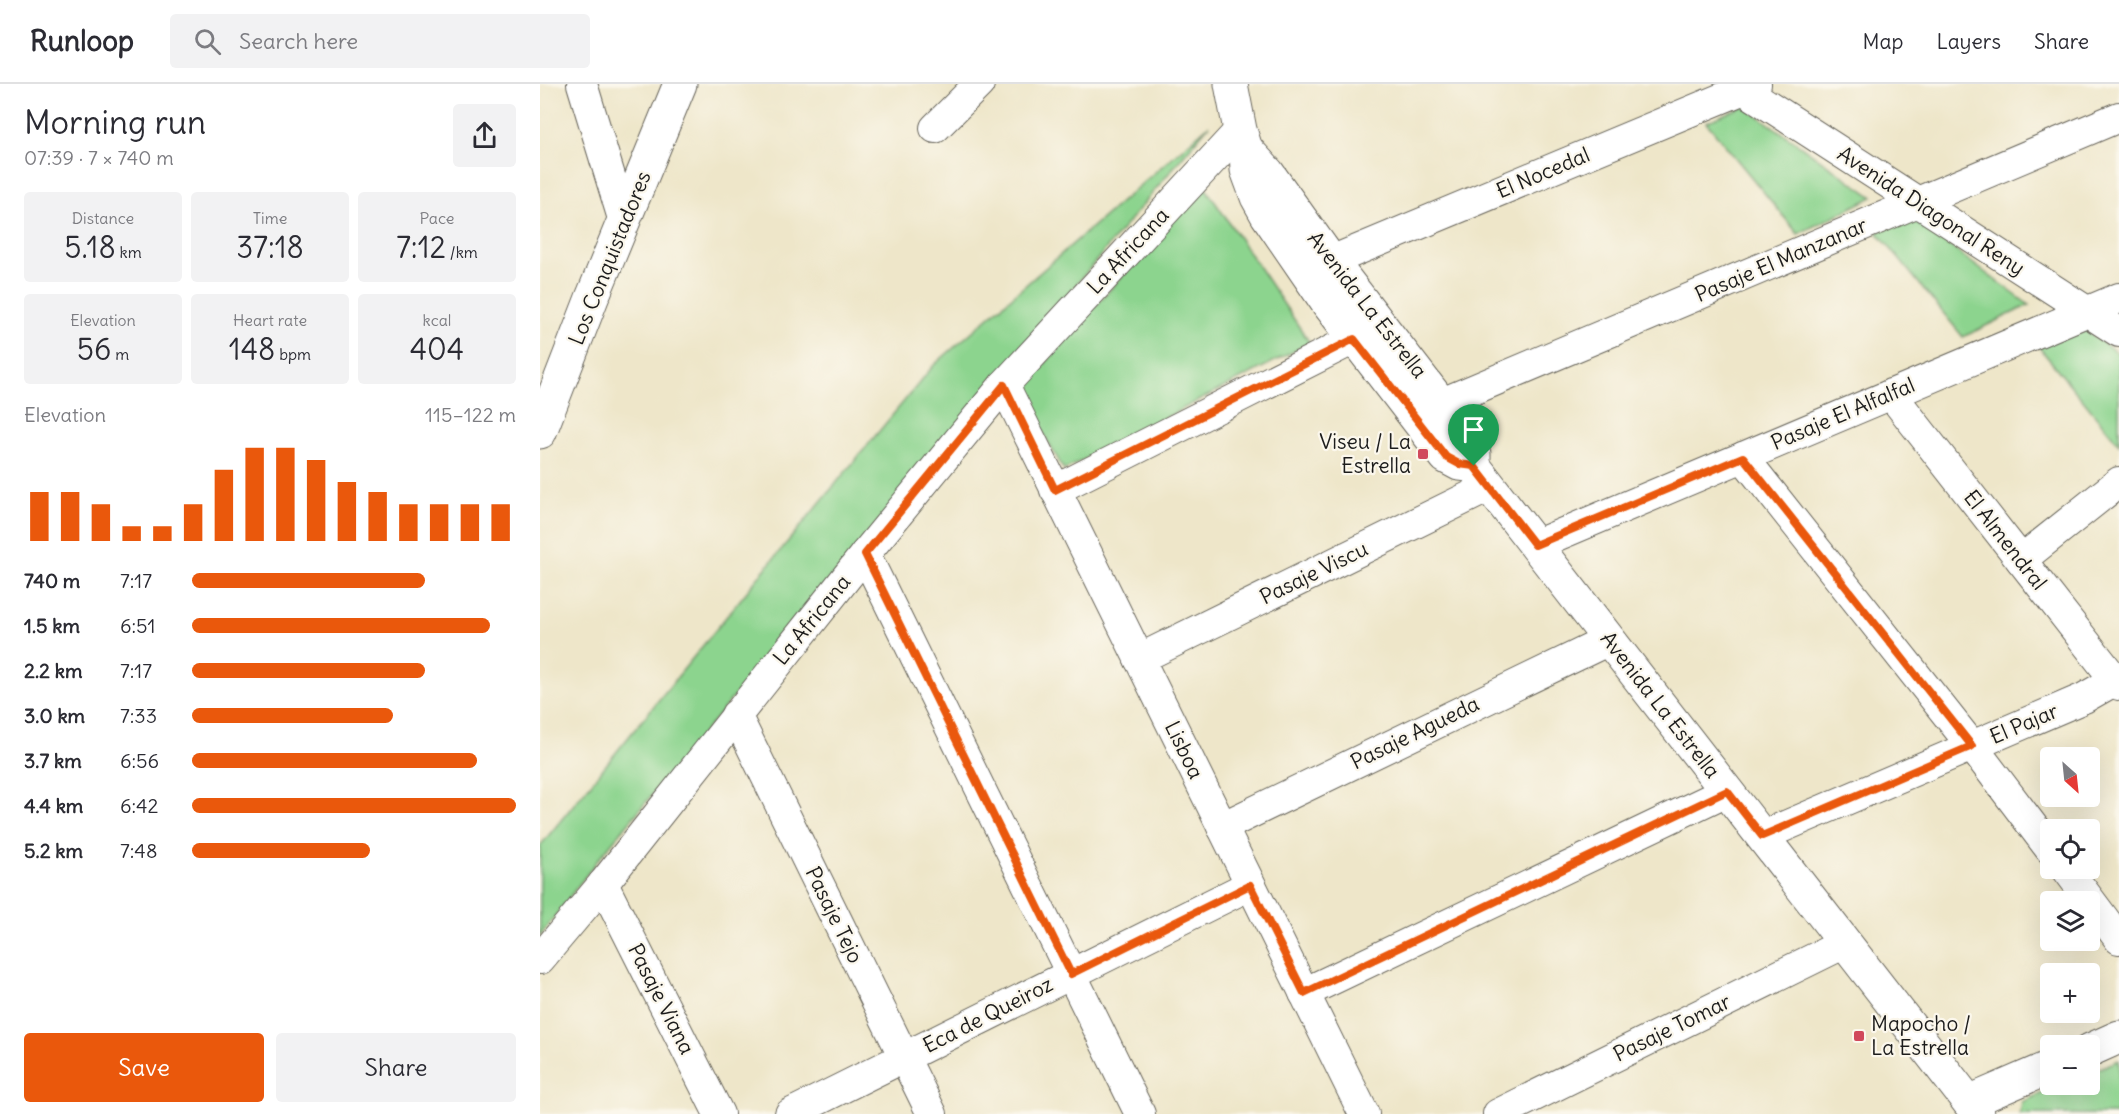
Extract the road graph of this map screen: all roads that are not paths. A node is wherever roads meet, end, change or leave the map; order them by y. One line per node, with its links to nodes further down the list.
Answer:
1 (582, 84): 10 (street)
2 (680, 84): 10 (main road, Los Conquistadores)
3 (979, 84): 7 (street)
4 (1231, 84): 8 (main road, Avenida La Estrella)
5 (1749, 87): 9 (street, Avenida Diagonal Reny); 11 (street, El Nocedal)
6 (2119, 117): 9 (street, Pasaje El Manzanar)
7 (935, 128)
8 (1243, 139): 11 (main road, Avenida La Estrella); 15 (main road, Avenida La Estrella); 16 (street, La Africana)
9 (1917, 202): 13 (street, Avenida Diagonal Reny); 18 (street, Pasaje El Manzanar)
10 (624, 222): 19 (main road, Los Conquistadores)
11 (1331, 261): 18 (main road, Avenida La Estrella)
12 (2119, 298): 13 (street, Pasaje El Alfalfal)
13 (2088, 311): 14 (street, Avenida Diagonal Reny); 17 (street, Pasaje El Alfalfal)
14 (2119, 332)
15 (1354, 339): 21 (main road, Avenida La Estrella); 23 (street)
16 (1004, 385): 23 (street, Lisboa); 25 (street, La Africana)
17 (1891, 394): 20 (street, Pasaje El Alfalfal); 26 (street, El Almendral)
18 (1442, 403): 21 (main road, Avenida La Estrella)
19 (543, 407)
20 (1743, 457): 24 (street, Pasaje El Alfalfal); 31 (street)
21 (1482, 476): 24 (main road, Avenida La Estrella); 28 (street, Pasaje Viscu)
22 (2119, 482): 26 (street)
23 (1055, 490): 28 (street, Lisboa)
24 (1535, 545): 27 (main road, Avenida La Estrella)
25 (865, 554): 30 (street, La Africana); 42 (street)
26 (2021, 560): 29 (street, El Almendral)
27 (1609, 640): 32 (main road, Avenida La Estrella); 33 (street, Pasaje Agueda)
28 (1139, 659): 33 (street, Lisboa)
29 (2118, 681): 31 (street, El Pajar)
30 (736, 715): 37 (street, La Africana); 46 (street, Pasaje Tejo)
31 (1972, 746): 34 (street, El Pajar); 35 (street)
32 (1727, 791): 34 (main road, Avenida La Estrella); 43 (street)
33 (1222, 827): 38 (street, Lisboa)
34 (1762, 836): 40 (main road, Avenida La Estrella)
35 (2040, 836)
36 (2074, 879): 39 (street)
37 (603, 884): 41 (street, La Africana); 49 (street, Pasaje Viana)
38 (1250, 885): 42 (street, Eca de Queiroz); 43 (street, Lisboa)
39 (2119, 939)
40 (1845, 943): 48 (main road, Avenida La Estrella); 54 (street, Pasaje Tomar)
41 (540, 959)
42 (1071, 974): 46 (street, Eca de Queiroz); 52 (street)
43 (1304, 993): 53 (street, Lisboa)
44 (2119, 1037): 45 (main road)
45 (2100, 1046)
46 (904, 1057): 50 (street, Eca de Queiroz); 51 (street, Pasaje Tejo)
47 (2040, 1072): 48 (main road)
48 (1964, 1110)
49 (719, 1114)
50 (790, 1114)
51 (932, 1114)
52 (1140, 1114)
53 (1364, 1114)
54 (1498, 1114)

